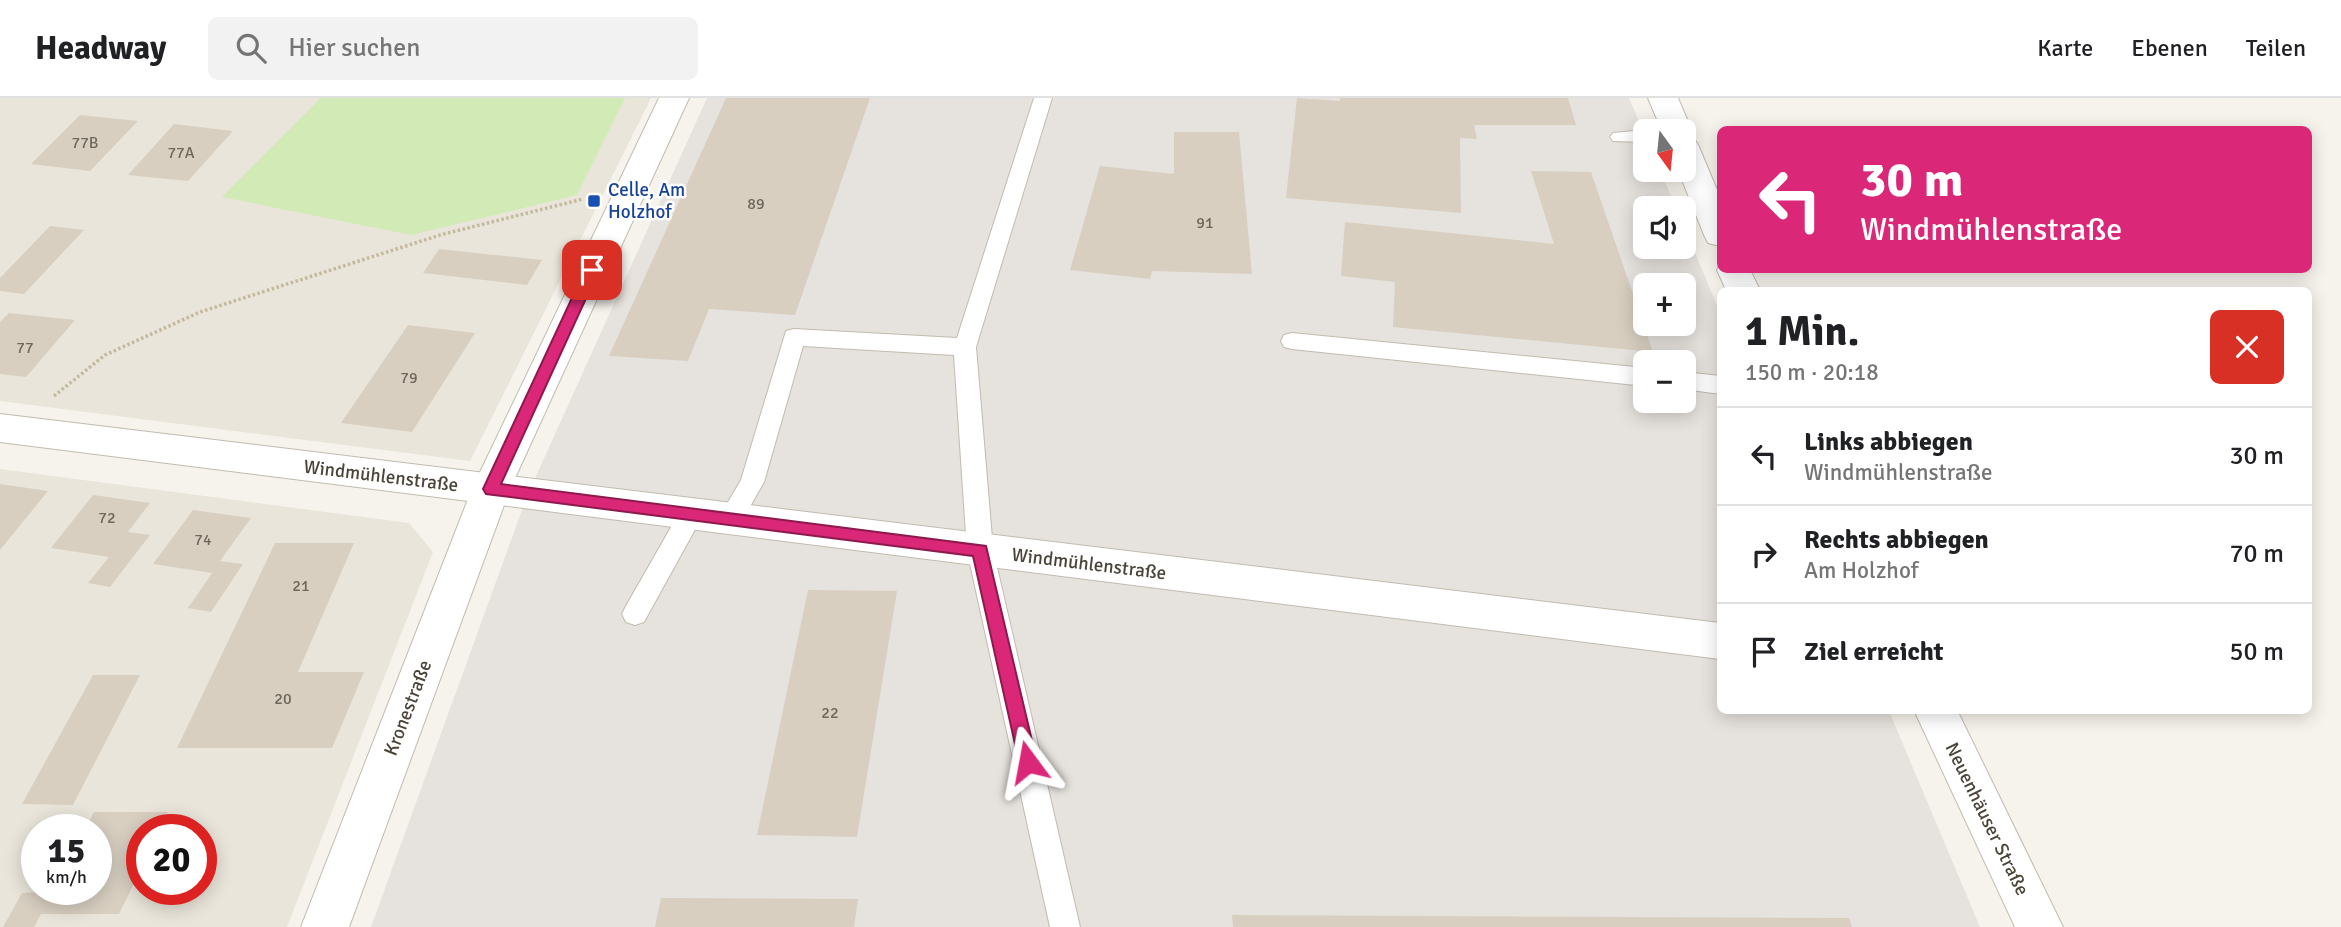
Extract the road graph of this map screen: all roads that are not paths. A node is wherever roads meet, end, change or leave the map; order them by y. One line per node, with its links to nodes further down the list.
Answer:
1 (674, 98): 15 (street, Kronestraße)
2 (1043, 98): 10 (lane)
3 (1663, 98): 4 (street)
4 (1672, 119)
5 (1633, 136): 6 (lane)
6 (1620, 137)
7 (1696, 176): 8 (street)
8 (1717, 228)
9 (1292, 341): 11 (lane)
10 (965, 347): 17 (lane); 18 (lane)
11 (1633, 376)
12 (1696, 382): 13 (lane)
13 (1717, 384)
14 (7, 429): 15 (street, Windmühlenstraße)
15 (491, 489): 16 (street, Windmühlenstraße); 22 (street, Kronestraße)
16 (691, 514): 17 (street, Windmühlenstraße); 19 (lane)
17 (730, 519): 18 (street, Windmühlenstraße)
18 (980, 550): 20 (street, Windmühlenstraße); 23 (lane)
19 (635, 614)
20 (1717, 641)
21 (1937, 714): 24 (street, Neuenhäuser Straße)
22 (325, 927)
23 (1065, 927)
24 (2039, 927)

